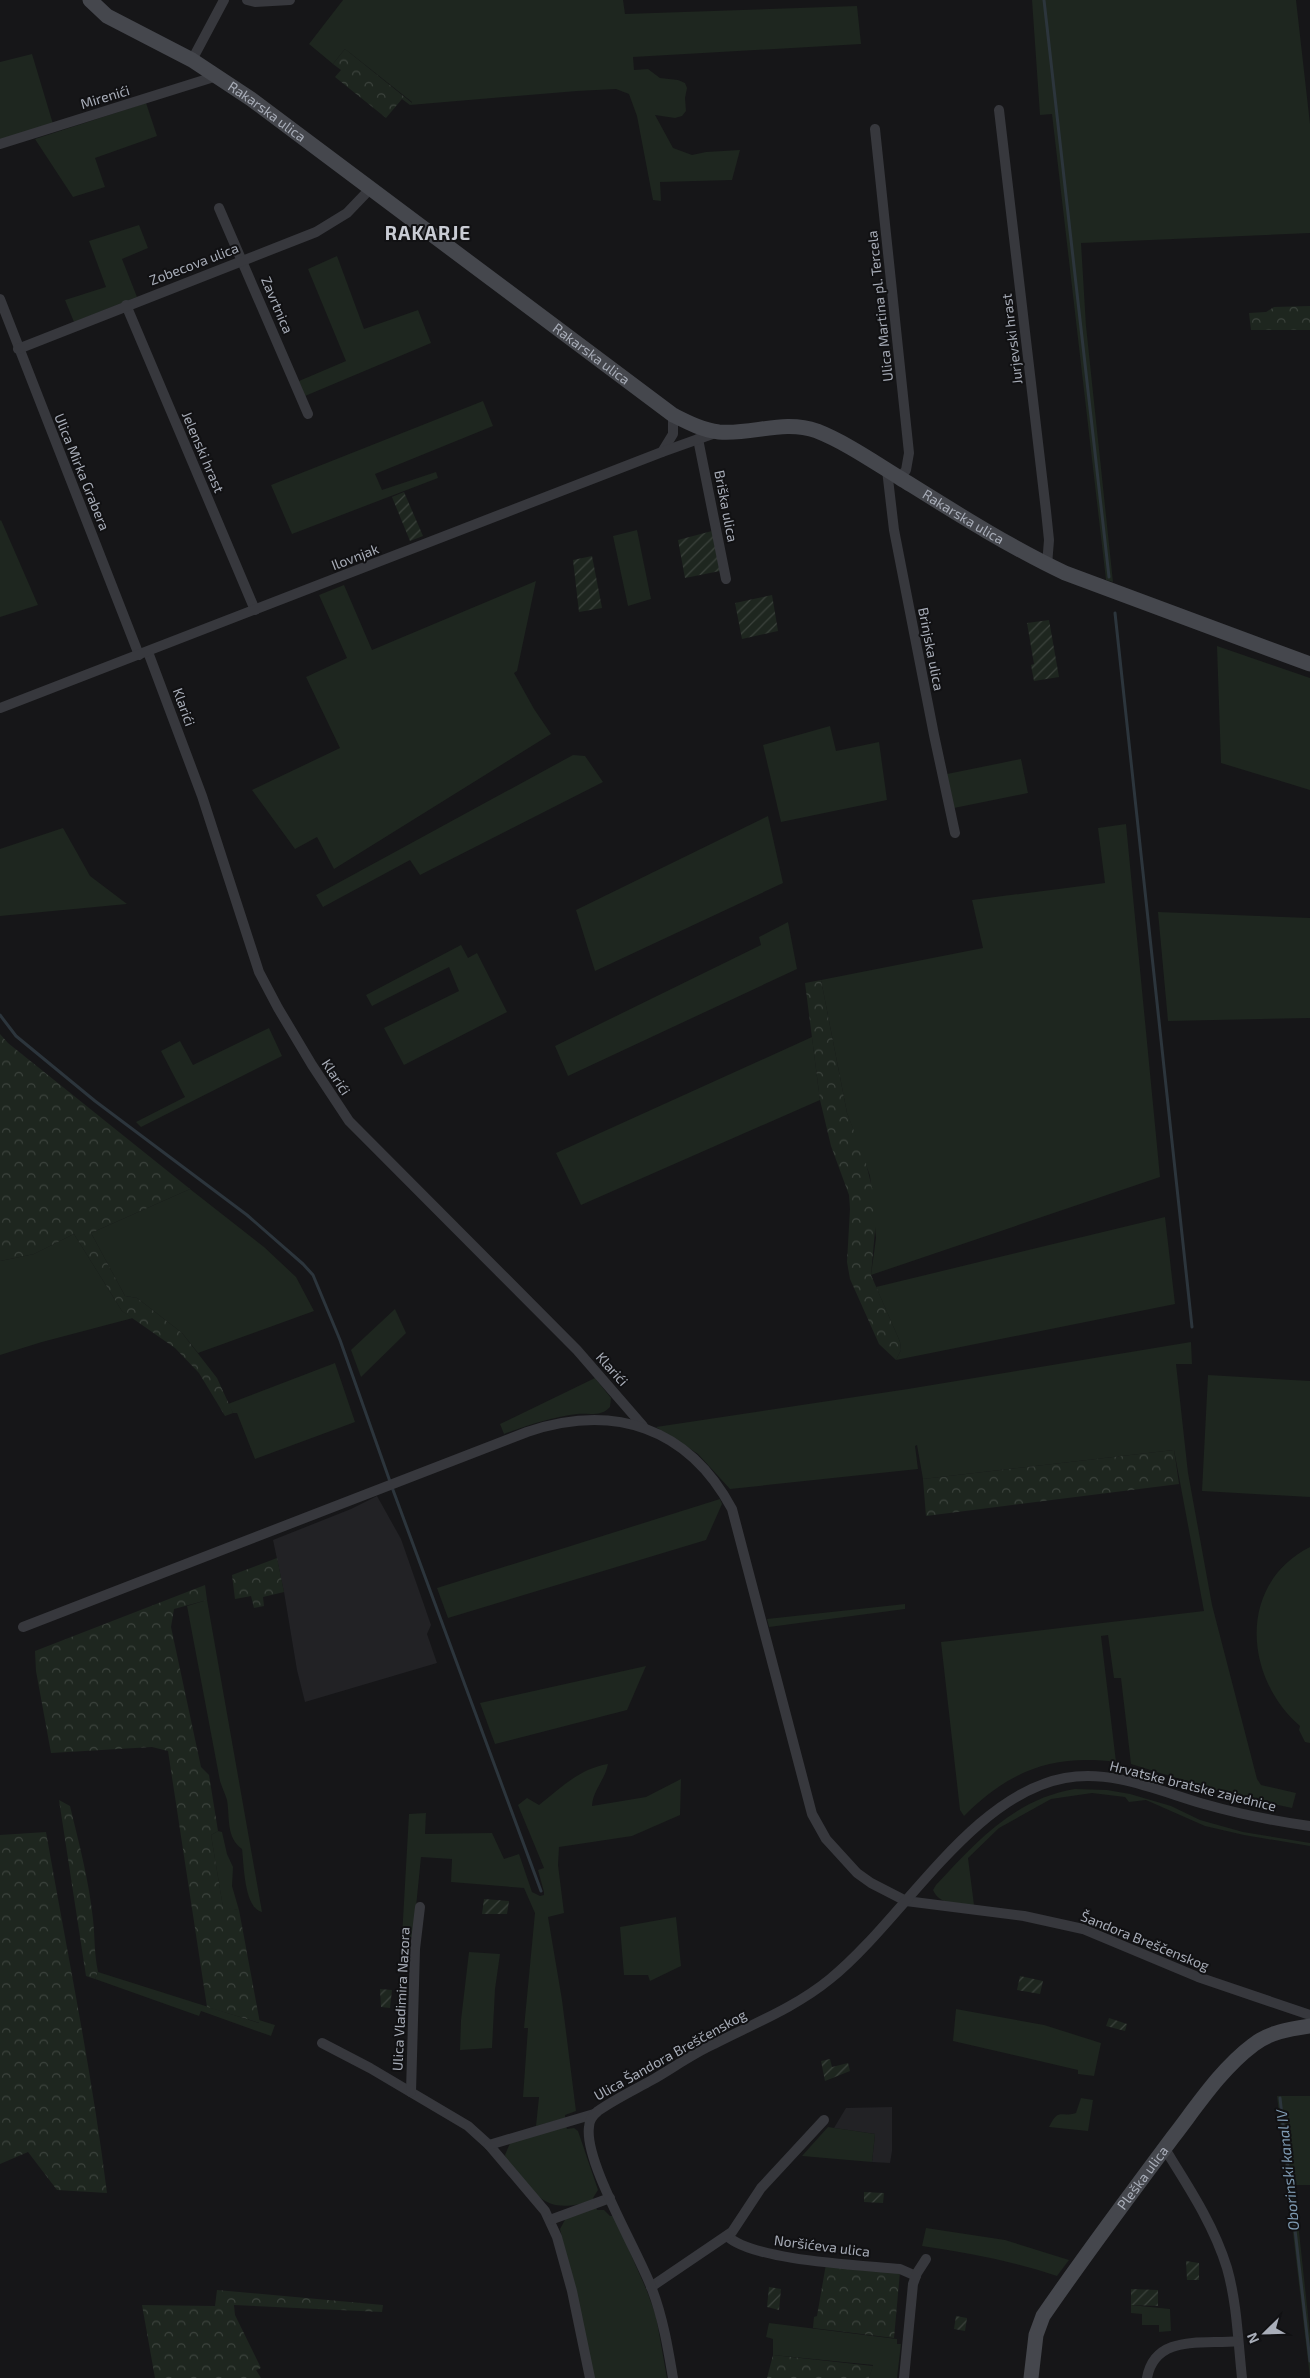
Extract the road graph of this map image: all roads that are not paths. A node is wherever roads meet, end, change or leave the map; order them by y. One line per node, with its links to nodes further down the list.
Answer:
1 (90, 0): 5 (main road, Rakarska ulica)
2 (224, 0): 5 (street)
3 (247, 0): 4 (street)
4 (290, 0)
5 (192, 60): 6 (main road, Rakarska ulica)
6 (217, 76): 9 (street, Mirenići); 10 (main road, Rakarska ulica)
7 (999, 110): 22 (street, Jurjevski hrast)
8 (875, 129): 21 (street, Ulica Martina pl. Tercela)
9 (0, 144)
10 (370, 189): 12 (street, Zobecova ulica); 17 (main road, Rakarska ulica)
11 (219, 208): 12 (street, Zavrtnica)
12 (242, 260): 14 (street, Zobecova ulica); 16 (street, Zavrtnica)
13 (0, 299): 15 (street, Ulica Mirka Grabera)
14 (126, 305): 15 (street, Zobecova ulica); 24 (street, Jelenski hrast)
15 (18, 349): 25 (street, Ulica Mirka Grabera)
16 (308, 414)
17 (673, 415): 18 (main road, Rakarska ulica); 20 (street)
18 (719, 432): 19 (street, Ilovnjak); 21 (main road, Rakarska ulica)
19 (698, 439): 20 (street, Ilovnjak); 23 (street, Briška ulica)
20 (662, 452): 24 (street, Ilovnjak)
21 (894, 474): 22 (main road, Rakarska ulica); 28 (street, Brinjska ulica)
22 (1047, 565): 26 (main road, Rakarska ulica)
23 (726, 579)
24 (255, 610): 25 (street, Ilovnjak)
25 (144, 653): 27 (street, Ilovnjak); 29 (street, Klarići)
26 (1306, 663)
27 (0, 708)
28 (955, 833)
29 (644, 1427): 30 (street); 32 (street, Šandora Breščenskog)
30 (23, 1627)
31 (1310, 1826): 32 (street, Hrvatske bratske zajednice)
32 (906, 1901): 34 (street, Šandora Breščenskog); 38 (street, Ulica Šandora Breščenskog)
33 (420, 1907): 37 (street, Ulica Vladimira Nazora)
34 (1310, 2015)
35 (1310, 2026): 41 (main road, Pleška ulica)
36 (322, 2043): 37 (street, Ulica Vladimira Nazora)
37 (411, 2092): 40 (street, Ulica Vladimira Nazora)
38 (594, 2114): 40 (street); 42 (street, Ulica Šandora Breščenskog)
39 (824, 2120): 44 (street)
40 (489, 2145): 43 (street, Ulica Vladimira Nazora)
41 (1165, 2148): 48 (street); 52 (main road, Pleška ulica)
42 (610, 2198): 43 (street); 47 (street, Ulica Šandora Breščenskog)
43 (550, 2220): 49 (street, Ulica Vladimira Nazora)
44 (727, 2236): 46 (street, Noršićeva ulica); 47 (street)
45 (926, 2259): 46 (street)
46 (916, 2276): 51 (street)
47 (651, 2287): 50 (street, Ulica Šandora Breščenskog)
48 (1238, 2341): 53 (street); 54 (street)
49 (590, 2378)
50 (673, 2378)
51 (904, 2378)
52 (1031, 2378)
53 (1147, 2378)
54 (1242, 2378)

